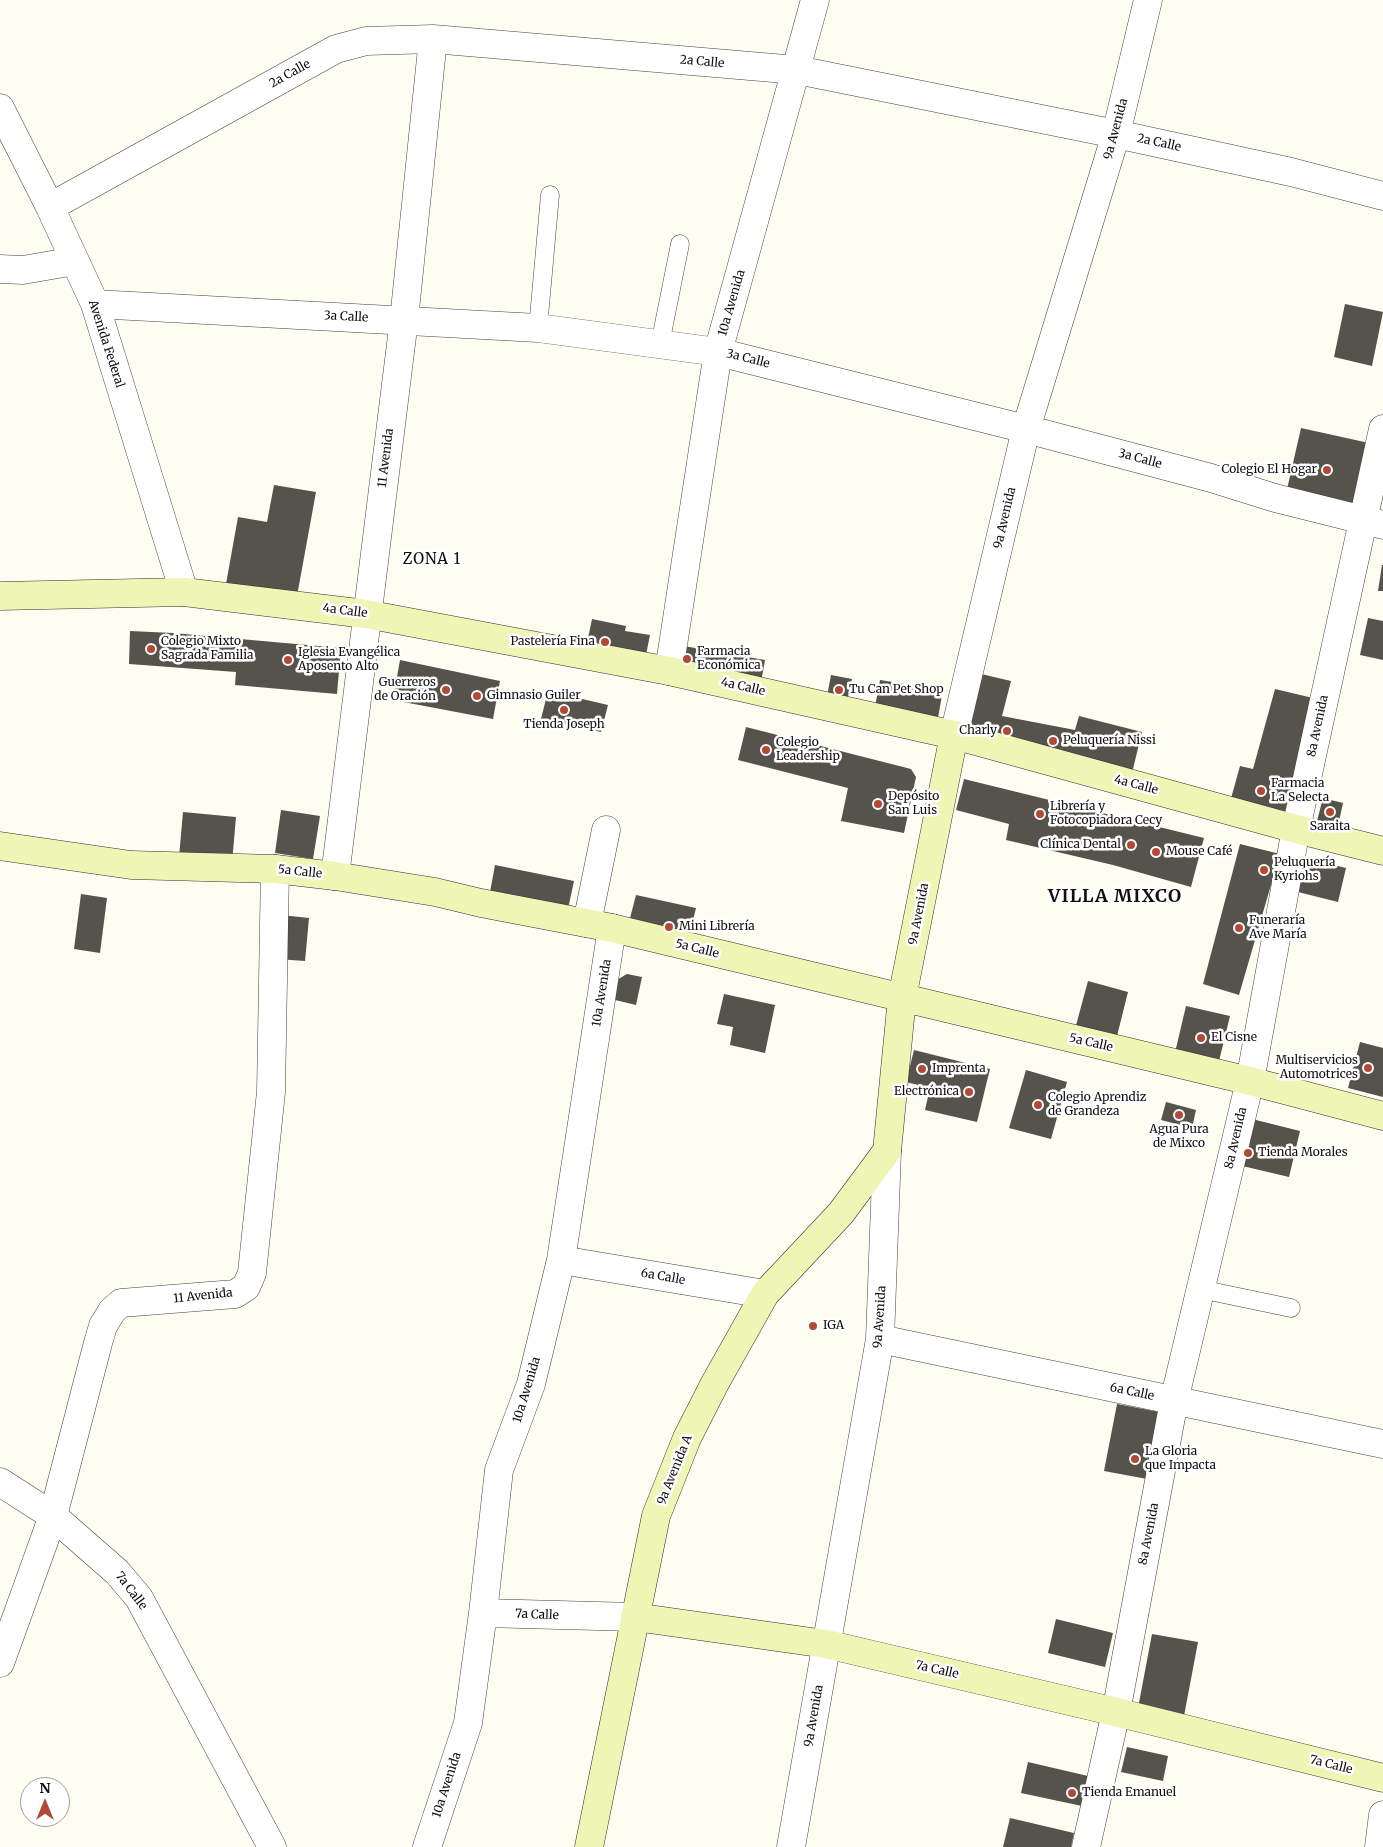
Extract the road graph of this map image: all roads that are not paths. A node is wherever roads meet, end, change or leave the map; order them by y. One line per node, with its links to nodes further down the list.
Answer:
1 (815, 0): 4 (street, 10a Avenida)
2 (1148, 0): 6 (street, 9a Avenida)
3 (433, 39): 4 (street, 2a Calle); 9 (street, 2a Calle); 14 (street, 11 Avenida)
4 (797, 70): 6 (street, 2a Calle); 17 (street, 10a Avenida)
5 (0, 108): 9 (street, Avenida Federal)
6 (1116, 134): 8 (street, 2a Calle); 18 (street, 9a Avenida)
7 (550, 195): 15 (lane)
8 (1383, 196)
9 (50, 207): 11 (street, Avenida Federal)
10 (680, 244): 16 (lane)
11 (75, 261): 12 (street); 13 (street, Avenida Federal)
12 (0, 269)
13 (95, 304): 14 (street, 3a Calle); 21 (street, Avenida Federal)
14 (404, 320): 15 (street, 3a Calle); 23 (street, 11 Avenida)
15 (538, 328): 16 (street, 3a Calle)
16 (660, 344): 17 (street, 3a Calle)
17 (718, 352): 18 (street, 3a Calle); 24 (street, 10a Avenida)
18 (1026, 429): 20 (street, 3a Calle); 25 (street, 9a Avenida)
19 (1383, 429): 20 (street, 8a Avenida)
20 (1373, 523): 26 (street, 8a Avenida)
21 (184, 592): 22 (street, 4a Calle); 23 (street, 4a Calle)
22 (0, 596)
23 (366, 614): 24 (street, 4a Calle); 31 (street, 11 Avenida)
24 (669, 671): 25 (street, 4a Calle)
25 (954, 735): 26 (street, 4a Calle); 33 (street, 9a Avenida)
26 (1296, 829): 29 (street, 4a Calle); 34 (street, 8a Avenida)
27 (606, 830): 32 (street, 10a Avenida)
28 (0, 846): 30 (street, 5a Calle)
29 (1383, 851)
30 (275, 870): 31 (street, 5a Calle); 45 (street, 11 Avenida)
31 (334, 876): 32 (street, 5a Calle)
32 (599, 926): 33 (street, 5a Calle); 37 (street, 10a Avenida)
33 (902, 998): 34 (street, 5a Calle); 36 (street, 9a Avenida)
34 (1250, 1081): 35 (street, 5a Calle); 38 (street, 8a Avenida)
35 (1383, 1116)
36 (887, 1151): 39 (street, 9a Avenida A); 41 (street, 9a Avenida)
37 (561, 1260): 39 (street, 6a Calle); 46 (street, 10a Avenida)
38 (1200, 1289): 40 (lane); 42 (street, 8a Avenida)
39 (765, 1294): 47 (street, 9a Avenida A)
40 (1291, 1308)
41 (880, 1339): 42 (street, 6a Calle); 48 (street, 9a Avenida)
42 (1174, 1401): 43 (street, 6a Calle); 50 (street, 8a Avenida)
43 (1383, 1444)
44 (0, 1482): 45 (street, 7a Calle)
45 (54, 1516): 49 (street, 11 Avenida); 53 (street, 7a Calle)
46 (483, 1613): 47 (street, 7a Calle); 54 (street, 10a Avenida)
47 (635, 1617): 48 (street, 7a Calle); 55 (street, 9a Avenida A)
48 (826, 1644): 50 (street, 7a Calle); 56 (street, 9a Avenida)
49 (0, 1663)
50 (1116, 1712): 51 (street, 7a Calle); 57 (street, 8a Avenida)
51 (1383, 1778)
52 (1383, 1815): 58 (street)
53 (272, 1847)
54 (426, 1847)
55 (588, 1847)
56 (792, 1847)
57 (1086, 1847)
58 (1379, 1847)

